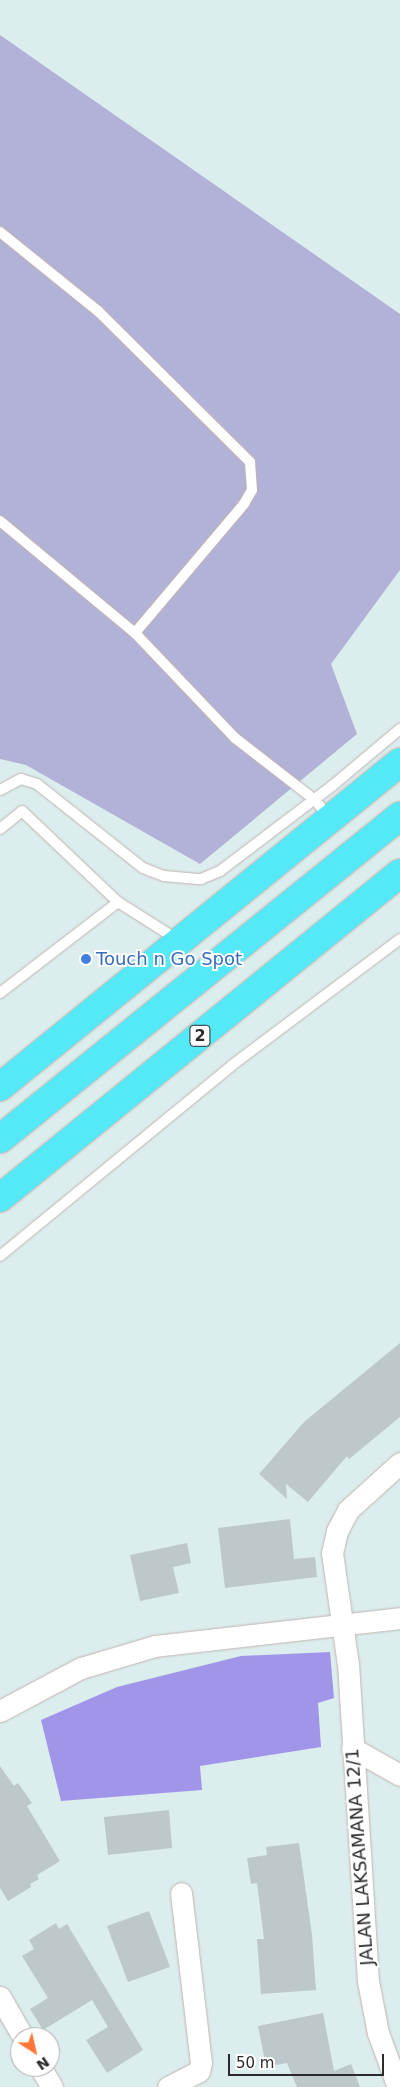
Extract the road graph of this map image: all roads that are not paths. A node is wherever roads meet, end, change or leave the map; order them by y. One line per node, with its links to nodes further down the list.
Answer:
1 (0, 232): 3 (lane)
2 (0, 521): 3 (lane)
3 (135, 633): 7 (lane)
4 (400, 729): 7 (lane)
5 (400, 762): 7 (highway)
6 (0, 790): 7 (lane)
7 (322, 809): 13 (highway)
8 (400, 816): 16 (highway)
9 (0, 829): 11 (lane)
10 (400, 873): 17 (highway, 2)
11 (118, 902): 13 (lane); 14 (lane)
12 (400, 939): 18 (lane)
13 (178, 941): 15 (highway)
14 (0, 993)
15 (0, 1087)
16 (0, 1139)
17 (0, 1198)
18 (0, 1256)
19 (400, 1463): 21 (street, JALAN LAKSAMANA 12/1)
20 (400, 1618): 21 (street)
21 (344, 1622): 22 (street); 23 (street, JALAN LAKSAMANA 12/1)
22 (0, 1711)
23 (352, 1748): 24 (street); 29 (street, JALAN LAKSAMANA 12/1)
24 (400, 1775)
25 (181, 1893): 28 (street)
26 (0, 1997): 27 (street)
27 (17, 2027)
28 (168, 2087)
29 (398, 2087)

